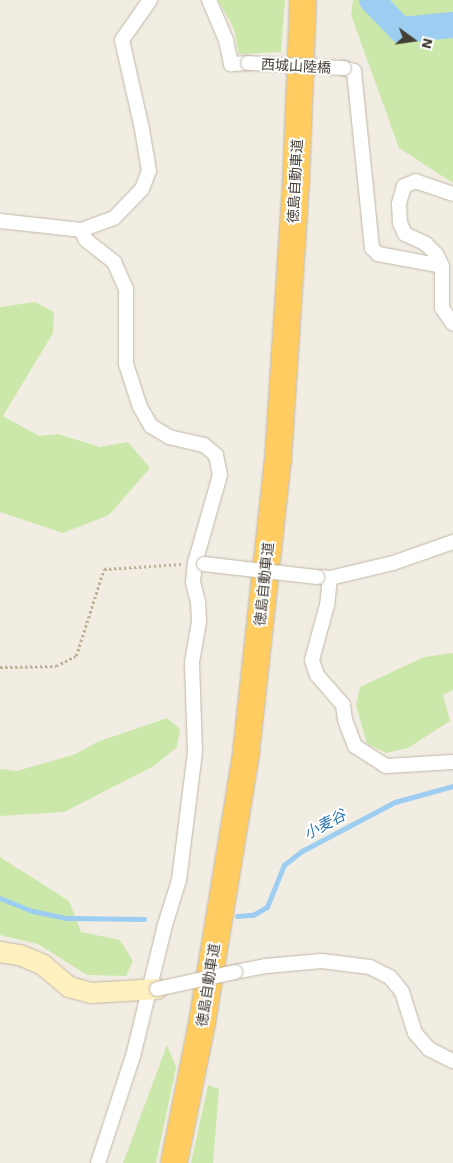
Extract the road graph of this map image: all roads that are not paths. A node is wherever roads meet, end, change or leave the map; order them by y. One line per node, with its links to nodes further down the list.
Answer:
1 (150, 0): 6 (street)
2 (209, 0): 7 (street, 西城山陸橋, bridge)
3 (303, 0): 17 (highway, 徳島自動車道)
4 (453, 194): 7 (street)
5 (0, 221): 6 (street)
6 (81, 230): 10 (street)
7 (442, 266): 8 (street)
8 (453, 324)
9 (453, 542): 11 (street)
10 (199, 563): 11 (street, bridge); 14 (street)
11 (324, 577): 12 (street)
12 (453, 762)
13 (0, 952): 14 (street)
14 (153, 990): 15 (street, bridge); 16 (street)
15 (453, 1061)
16 (98, 1163)
17 (174, 1163)

